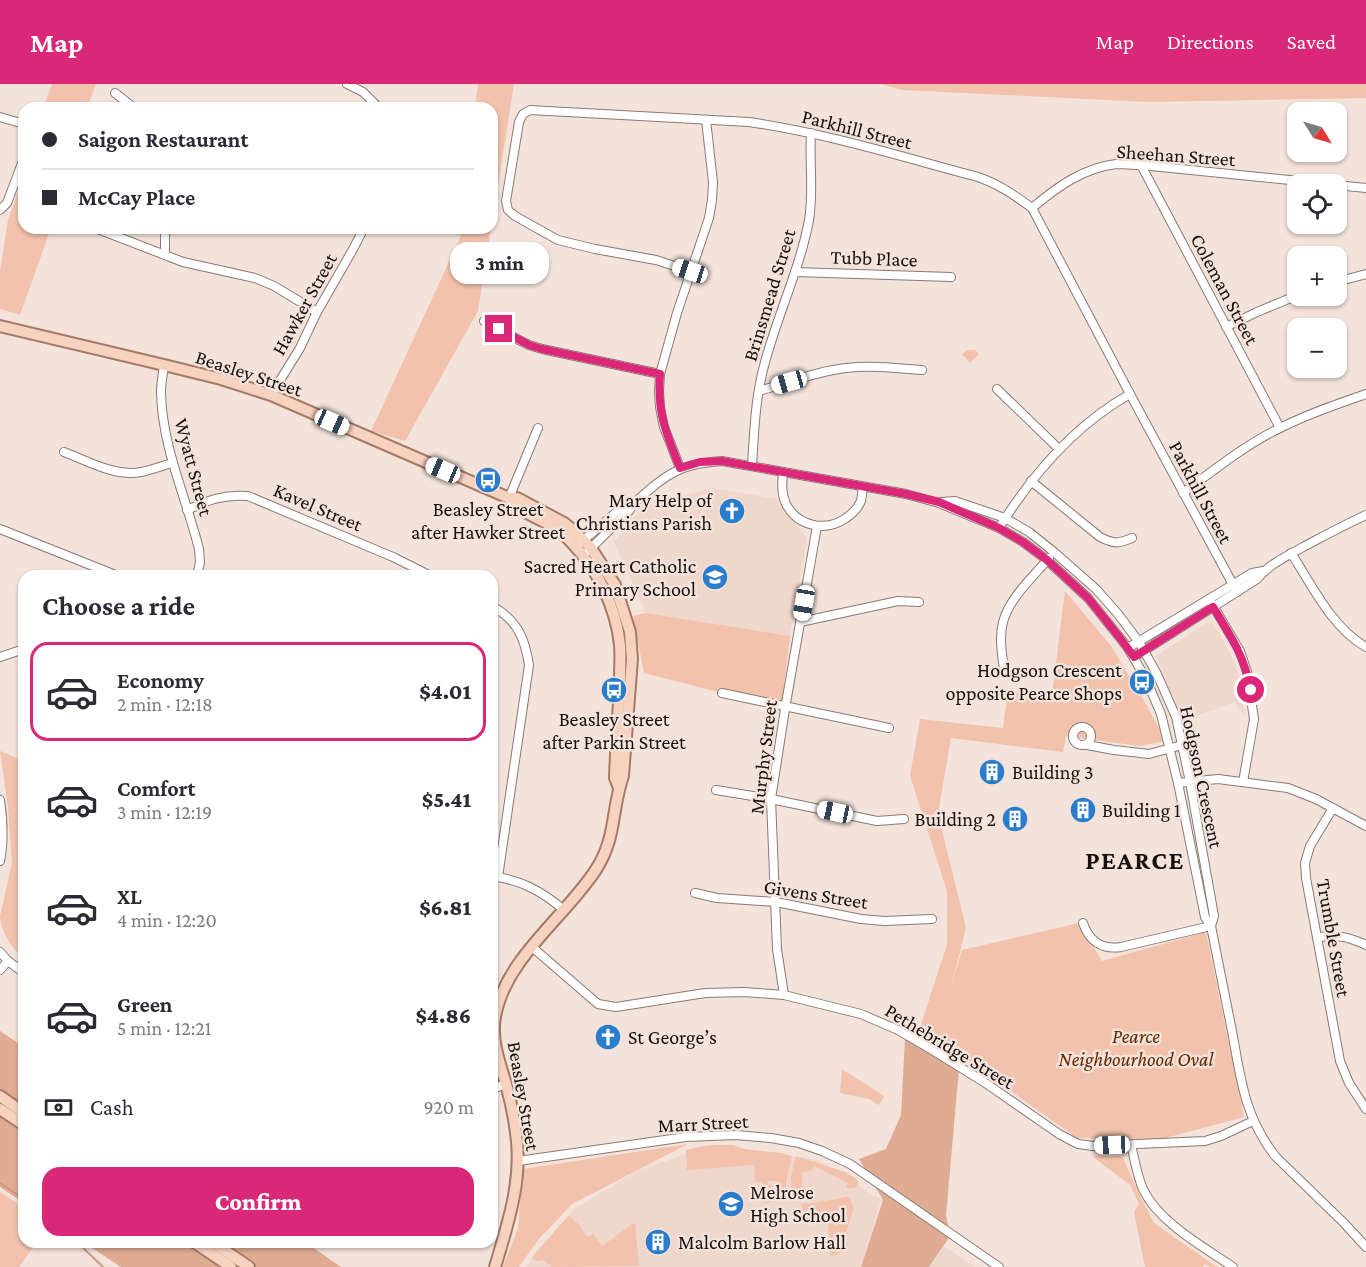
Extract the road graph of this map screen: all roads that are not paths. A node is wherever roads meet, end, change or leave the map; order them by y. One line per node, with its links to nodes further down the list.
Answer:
1 (347, 84): 4 (street)
2 (115, 93): 3 (street)
3 (126, 102)
4 (373, 102)
5 (0, 117): 7 (street)
6 (706, 120): 8 (street, Parkhill Street); 20 (street); 20 (street, Parkhill Street)
7 (18, 122)
8 (811, 133): 14 (street, Parkhill Street); 21 (street, Brinsmead Street)
9 (1140, 165): 11 (street, Sheehan Street); 14 (street, Sheehan Street); 29 (street, Coleman Street)
10 (18, 174): 15 (street)
11 (1287, 180)
12 (1347, 186): 13 (street)
13 (1366, 188)
14 (1032, 208): 35 (street, Parkhill Street)
15 (0, 210)
16 (111, 234): 19 (street)
17 (165, 234): 19 (street)
18 (361, 234): 26 (street, Hawker Street)
19 (165, 254): 26 (street)
20 (690, 271): 32 (street)
21 (795, 272): 23 (street, Tubb Place); 34 (street, Brinsmead Street)
22 (1366, 274): 24 (street)
23 (951, 277)
24 (1347, 279)
25 (1287, 300): 29 (street)
26 (318, 312): 37 (street, Hawker Street)
27 (484, 321): 32 (street)
28 (0, 326): 30 (main road, Beasley Street)
29 (1226, 327): 38 (street, Coleman Street)
30 (164, 365): 37 (main road, Beasley Street); 42 (street, Wyatt Street)
31 (922, 370): 34 (street)
32 (660, 374): 44 (street)
33 (998, 389): 40 (street)
34 (759, 391): 43 (street, Brinsmead Street)
35 (1130, 394): 40 (street); 48 (street, Parkhill Street)
36 (1366, 394): 38 (street)
37 (271, 395): 49 (main road, Beasley Street)
38 (1280, 428): 48 (street)
39 (538, 429): 49 (street)
40 (1059, 449): 46 (street)
41 (64, 452): 42 (street)
42 (172, 463): 51 (street, Wyatt Street)
43 (752, 465): 44 (street, Hodgson Crescent); 45 (street, Hodgson Crescent)
44 (680, 468): 58 (street, Hodgson Crescent)
45 (783, 472): 47 (street, Hodgson Crescent); 54 (street)
46 (1031, 481): 53 (street); 57 (street)
47 (863, 487): 50 (street, Hodgson Crescent); 54 (street)
48 (1184, 493): 65 (street, Parkhill Street)
49 (509, 498): 58 (main road, Beasley Street)
50 (939, 502): 53 (street, Hodgson Crescent); 55 (street, Hodgson Crescent)
51 (188, 510): 63 (street, Wyatt Street); 64 (street, Kavel Street)
52 (1366, 515): 60 (street)
53 (1005, 518): 55 (street); 59 (street, Hodgson Crescent)
54 (817, 526): 69 (street, Murphy Street)
55 (999, 528): 61 (street, Hodgson Crescent)
56 (0, 529): 62 (street)
57 (1132, 538)
58 (583, 548): 98 (main road, Beasley Street)
59 (1054, 552): 61 (street); 70 (street, Hodgson Crescent)
60 (1291, 554): 65 (street); 71 (street)
61 (1047, 560): 72 (street, Hodgson Crescent); 77 (street)
62 (103, 570)
63 (199, 570)
64 (419, 570)
65 (1235, 588): 67 (street)
66 (919, 602): 69 (street)
67 (1211, 603): 70 (street); 73 (street); 85 (street)
68 (498, 610): 93 (street)
69 (800, 622): 79 (street, Murphy Street)
70 (1138, 642): 72 (street); 73 (street, Hodgson Crescent)
71 (1366, 647)
72 (1128, 648): 76 (street, Hodgson Crescent)
73 (1144, 650): 76 (street); 82 (street, Hodgson Crescent)
74 (18, 651): 75 (street)
75 (0, 657)
76 (1134, 657): 83 (street, Hodgson Crescent)
77 (1004, 669)
78 (722, 693): 79 (street)
79 (786, 705): 80 (street); 88 (street, Murphy Street)
80 (889, 728)
81 (1087, 745): 83 (street)
82 (1182, 745): 83 (street); 84 (street, Hodgson Crescent)
83 (1170, 748): 86 (street, Hodgson Crescent)
84 (1190, 782): 85 (street); 86 (street); 101 (street, Hodgson Crescent)
85 (1243, 782): 90 (street)
86 (1178, 783): 101 (street, Hodgson Crescent)
87 (716, 790): 88 (street)
88 (771, 799): 91 (street); 97 (street, Murphy Street)
89 (0, 800): 94 (street)
90 (1333, 808): 92 (street); 102 (street, Trumble Street)
91 (904, 819)
92 (1366, 826)
93 (498, 857)
94 (0, 861)
95 (498, 877): 98 (street)
96 (695, 893): 97 (street, Givens Street)
97 (776, 902): 99 (street, Givens Street); 109 (street, Murphy Street)
98 (563, 909): 104 (main road, Beasley Street)
99 (932, 919)
100 (1083, 923): 101 (street)
101 (1211, 926): 119 (street, Hodgson Crescent)
102 (1317, 937): 103 (street); 117 (street, Trumble Street)
103 (1366, 945)
104 (532, 947): 109 (street, Pethebridge Street); 110 (main road, Beasley Street)
105 (0, 952): 106 (street)
106 (8, 961): 107 (street); 108 (street)
107 (18, 968)
108 (0, 970)
109 (784, 995): 120 (street, Pethebridge Street)
110 (498, 1005)
111 (498, 1061): 112 (main road, Beasley Street)
112 (506, 1084): 113 (street); 121 (main road, Beasley Street)
113 (498, 1087)
114 (0, 1096): 116 (main road)
115 (0, 1109): 118 (main road)
116 (18, 1109)
117 (1366, 1109)
118 (18, 1121)
119 (1253, 1121): 120 (street, Pethebridge Street); 122 (street, Hodgson Crescent)
120 (1131, 1145): 129 (street)
121 (518, 1161): 127 (main road, Beasley Street); 128 (street, Marr Street)
122 (1366, 1247)
123 (203, 1248): 125 (main road)
124 (221, 1248): 126 (main road)
125 (231, 1267)
126 (249, 1267)
127 (495, 1267)
128 (999, 1267)
129 (1233, 1267)

